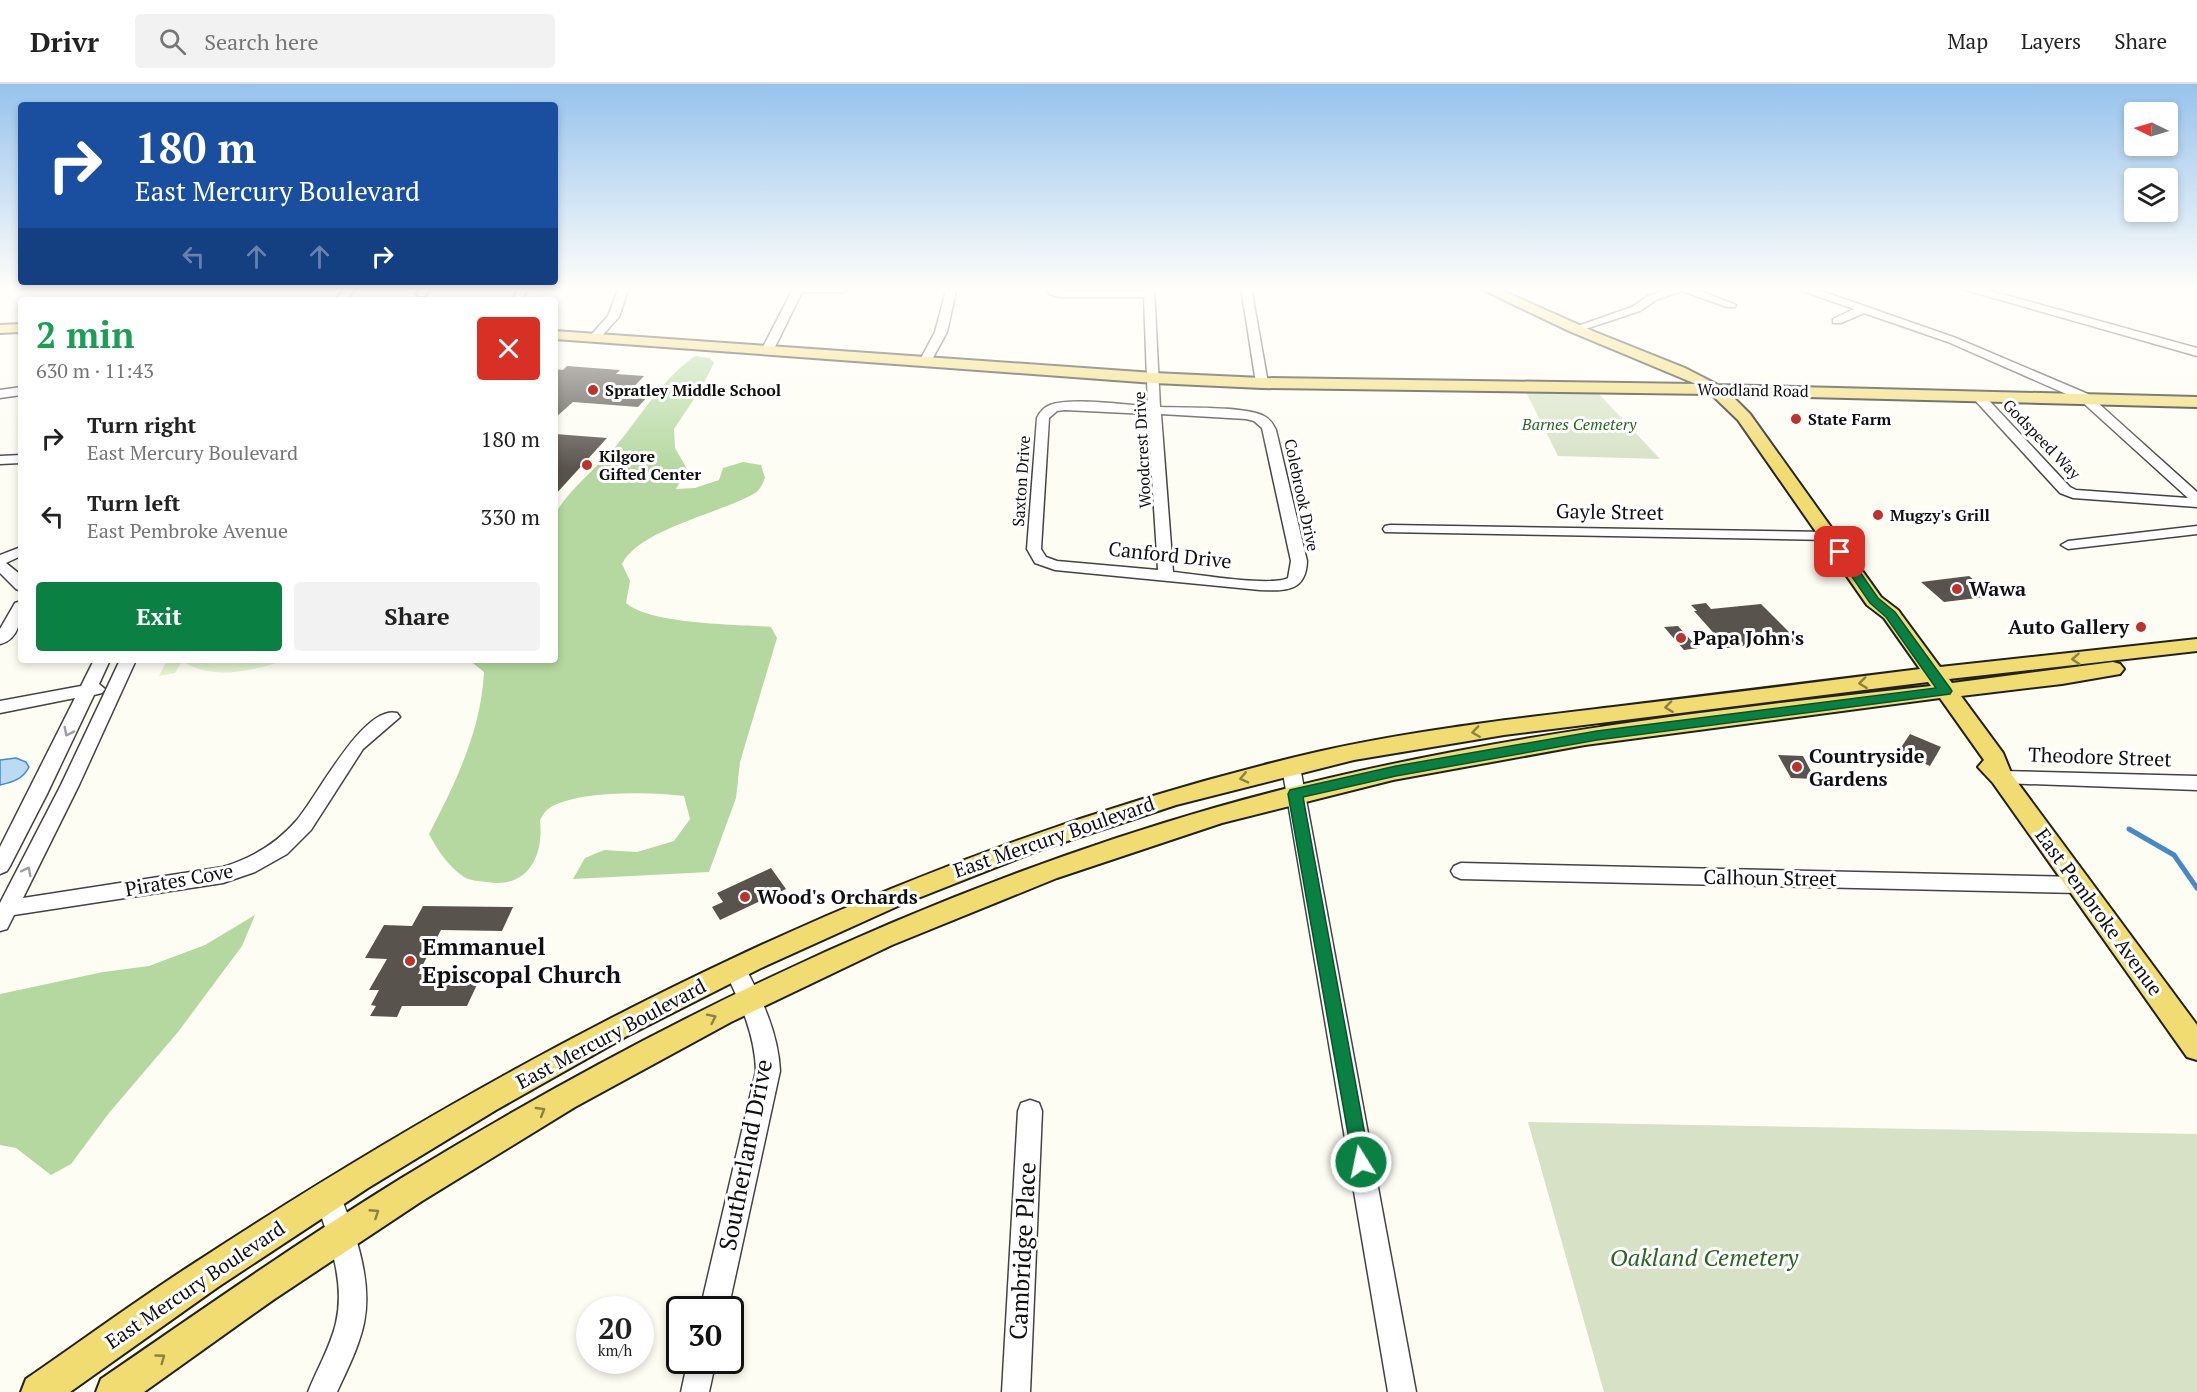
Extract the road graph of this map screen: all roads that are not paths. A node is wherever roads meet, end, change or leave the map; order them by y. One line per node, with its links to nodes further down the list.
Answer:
1 (727, 348): 8 (main road, Woodland Road)
2 (768, 348): 8 (street)
3 (933, 348): 9 (street)
4 (1152, 348): 10 (street, Woodcrest Drive)
5 (1256, 348): 11 (street)
6 (1624, 348): 12 (main road, East Pembroke Avenue)
7 (1971, 348): 14 (street)
8 (766, 351): 9 (main road, Woodland Road)
9 (926, 362): 10 (main road, Woodland Road)
10 (1154, 378): 11 (main road, Woodland Road); 16 (street, Woodcrest Drive)
11 (1262, 383): 12 (main road, Woodland Road)
12 (1716, 389): 13 (main road, Woodland Road); 22 (main road, East Pembroke Avenue)
13 (1977, 395): 14 (main road, Woodland Road); 19 (street, Godspeed Way)
14 (2084, 397): 15 (main road, Woodland Road); 19 (street)
15 (2197, 402)
16 (1154, 411): 26 (street, Saxton Drive); 28 (street, Woodcrest Drive); 30 (street, Colebrook Drive)
17 (18, 459): 18 (street)
18 (0, 460)
19 (2197, 501)
20 (1390, 529): 22 (street, Gayle Street)
21 (2197, 530): 23 (street)
22 (1830, 536): 37 (main road, East Pembroke Avenue)
23 (2068, 545)
24 (18, 552): 25 (street)
25 (0, 560)
26 (1040, 560): 28 (street, Canford Drive)
27 (0, 565): 29 (street)
28 (1166, 575): 30 (street, Canford Drive)
29 (18, 580)
30 (1295, 581)
31 (18, 613): 32 (street)
32 (0, 639)
33 (2197, 645): 37 (main road, East Mercury Boulevard, one-way to 37)
34 (2197, 653): 37 (main road, East Mercury Boulevard)
35 (101, 663): 39 (street)
36 (127, 663): 38 (street)
37 (1933, 683): 42 (main road, East Mercury Boulevard, one-way to 42); 43 (main road, East Pembroke Avenue); 45 (main road, East Mercury Boulevard)
38 (116, 686): 39 (street); 49 (street, one-way to 38)
39 (87, 691): 40 (street); 46 (street, one-way to 46)
40 (0, 707)
41 (391, 717): 49 (street, Pirates Cove)
42 (1291, 767): 45 (street); 50 (main road, East Mercury Boulevard, one-way to 50)
43 (2001, 777): 44 (street, Theodore Street); 48 (main road, East Pembroke Avenue)
44 (2197, 783)
45 (1295, 794): 51 (main road, East Mercury Boulevard); 63 (street)
46 (0, 866)
47 (1461, 871): 48 (street, Calhoun Street)
48 (2079, 885): 52 (main road, East Pembroke Avenue)
49 (4, 915)
50 (735, 969): 51 (street, Southerland Drive); 54 (main road, East Mercury Boulevard)
51 (750, 999): 55 (main road, East Mercury Boulevard, one-way to 51); 56 (street, Southerland Drive)
52 (2197, 1048)
53 (1030, 1111): 62 (street, Cambridge Place)
54 (328, 1197): 55 (street); 58 (main road, East Mercury Boulevard)
55 (340, 1236): 59 (main road, East Mercury Boulevard, one-way to 55); 60 (street)
56 (717, 1296)
57 (699, 1374): 61 (street)
58 (39, 1392)
59 (114, 1392)
60 (322, 1392)
61 (695, 1392)
62 (1016, 1392)
63 (1402, 1392)

